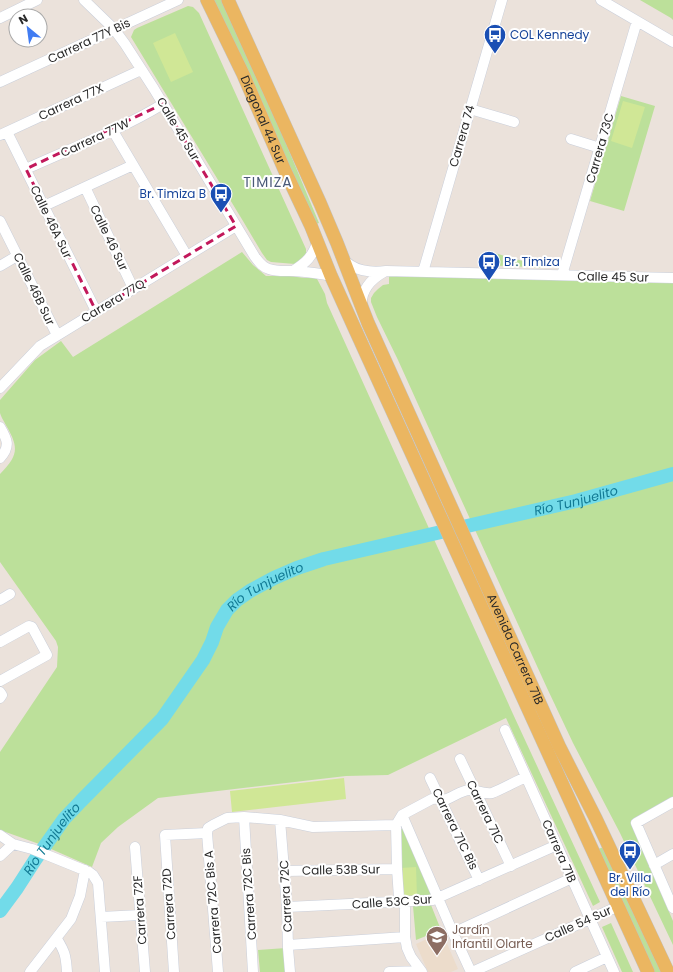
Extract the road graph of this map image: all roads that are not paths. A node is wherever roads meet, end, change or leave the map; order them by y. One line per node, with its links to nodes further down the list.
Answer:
1 (37, 0): 8 (street)
2 (84, 0): 10 (street, Calle 45 Sur)
3 (178, 0): 10 (street, Carrera 77Y Bis)
4 (208, 0): 27 (main road, Diagonal 44 Sur)
5 (228, 0): 30 (main road, Diagonal 44 Sur)
6 (502, 0): 15 (street, Carrera 74)
7 (601, 0): 9 (street)
8 (0, 18)
9 (637, 21): 11 (street); 20 (street, Carrera 73C)
10 (114, 29): 12 (street, Calle 45 Sur); 13 (street, Carrera 77Y Bis)
11 (673, 42)
12 (141, 70): 14 (street, Calle 45 Sur); 18 (street, Carrera 77X)
13 (0, 82)
14 (163, 104): 17 (street, Carrera 77W); 26 (street, Calle 45 Sur)
15 (470, 109): 16 (street); 34 (street, Carrera 74)
16 (514, 122)
17 (113, 130): 21 (street); 22 (street, Carrera 77W)
18 (4, 134): 22 (street, Calle 46A Sur)
19 (571, 139): 20 (street)
20 (600, 148): 35 (street, Carrera 73C)
21 (133, 165): 23 (street); 29 (street)
22 (26, 169): 24 (street, Calle 46A Sur)
23 (85, 187): 24 (street); 38 (street, Calle 46 Sur)
24 (44, 206): 40 (street, Calle 46A Sur)
25 (0, 221): 28 (street, Calle 46B Sur)
26 (236, 226): 29 (street, Carrera 77Q); 32 (street, Calle 45 Sur)
27 (318, 241): 32 (street); 36 (main road, Diagonal 44 Sur)
28 (18, 256): 31 (street); 43 (street, Calle 46B Sur)
29 (187, 256): 38 (street, Carrera 77Q)
30 (342, 256): 33 (street, Calle 45 Sur); 39 (main road, Diagonal 44 Sur)
31 (0, 266)
32 (293, 271): 36 (street)
33 (386, 271): 34 (street, Calle 45 Sur); 39 (street)
34 (423, 272): 35 (street, Calle 45 Sur)
35 (562, 275): 37 (street, Calle 45 Sur)
36 (331, 276): 42 (main road, Diagonal 44 Sur)
37 (673, 278)
38 (134, 288): 40 (street, Carrera 77Q)
39 (363, 310): 41 (main road, Diagonal 44 Sur)
40 (96, 311): 43 (street, Carrera 77Q)
41 (368, 323): 51 (main road, Avenida Carrera 71B)
42 (354, 327): 51 (main road, Avenida Carrera 71B)
43 (57, 335): 44 (street, Carrera 77Q)
44 (0, 388)
45 (0, 427): 46 (street)
46 (0, 458)
47 (10, 594): 48 (street)
48 (0, 600)
49 (0, 642): 50 (street)
50 (0, 681)
51 (530, 698): 79 (main road, Avenida Carrera 71B); 105 (main road, Avenida Carrera 71B)
52 (505, 730): 54 (street, Carrera 71B)
53 (460, 759): 56 (street, Carrera 71C)
54 (526, 777): 56 (street); 66 (street, Carrera 71B)
55 (430, 778): 57 (street, Carrera 71C Bis)
56 (476, 792): 57 (street); 71 (street, Carrera 71C)
57 (440, 800): 59 (street); 76 (street, Carrera 71C Bis)
58 (673, 802): 70 (street)
59 (402, 815): 62 (street); 77 (street)
60 (244, 817): 61 (street); 63 (street); 98 (street, Carrera 72C Bis)
61 (280, 820): 62 (street); 74 (street, Carrera 72C)
62 (396, 825): 72 (street)
63 (207, 832): 96 (street, Carrera 72D); 97 (street, Carrera 72C Bis A)
64 (0, 836): 65 (street)
65 (13, 844): 69 (street); 73 (street)
66 (557, 845): 71 (street, Calle 53C Sur); 75 (street, Carrera 71B)
67 (135, 847): 82 (street, Carrera 72F)
68 (673, 854): 70 (street)
69 (0, 856)
70 (654, 865): 81 (street)
71 (511, 866): 76 (street, Calle 53C Sur)
72 (397, 868): 74 (street, Calle 53B Sur); 78 (street)
73 (85, 870): 83 (street); 87 (street)
74 (285, 871): 80 (street, Carrera 72C)
75 (572, 878): 84 (street, Carrera 71B); 85 (street)
76 (479, 880): 77 (street, Calle 53C Sur)
77 (438, 898): 78 (street, Calle 53C Sur); 85 (street)
78 (401, 902): 80 (street, Calle 53C Sur); 86 (street)
79 (618, 906): 84 (street, Calle 54 Sur); 104 (main road, Avenida Carrera 71B)
80 (287, 907): 88 (street, Carrera 72C)
81 (673, 908)
82 (140, 915): 83 (street); 95 (street, Carrera 72F)
83 (101, 917): 94 (street)
84 (590, 919): 89 (street, Carrera 71B); 90 (street, Calle 54 Sur)
85 (453, 933): 101 (street)
86 (405, 937): 88 (street); 91 (street)
87 (56, 939): 92 (street); 93 (street)
88 (288, 945): 99 (street, Carrera 72C)
89 (607, 957): 102 (street); 103 (street, Carrera 71B)
90 (486, 969): 101 (street, Calle 54 Sur)
91 (421, 971): 100 (street)
92 (30, 972)
93 (67, 972)
94 (105, 972)
95 (145, 972)
96 (174, 972)
97 (218, 972)
98 (253, 972)
99 (290, 972)
100 (389, 972)
101 (471, 972)
102 (575, 972)
103 (614, 972)
104 (648, 972)
105 (668, 972)

